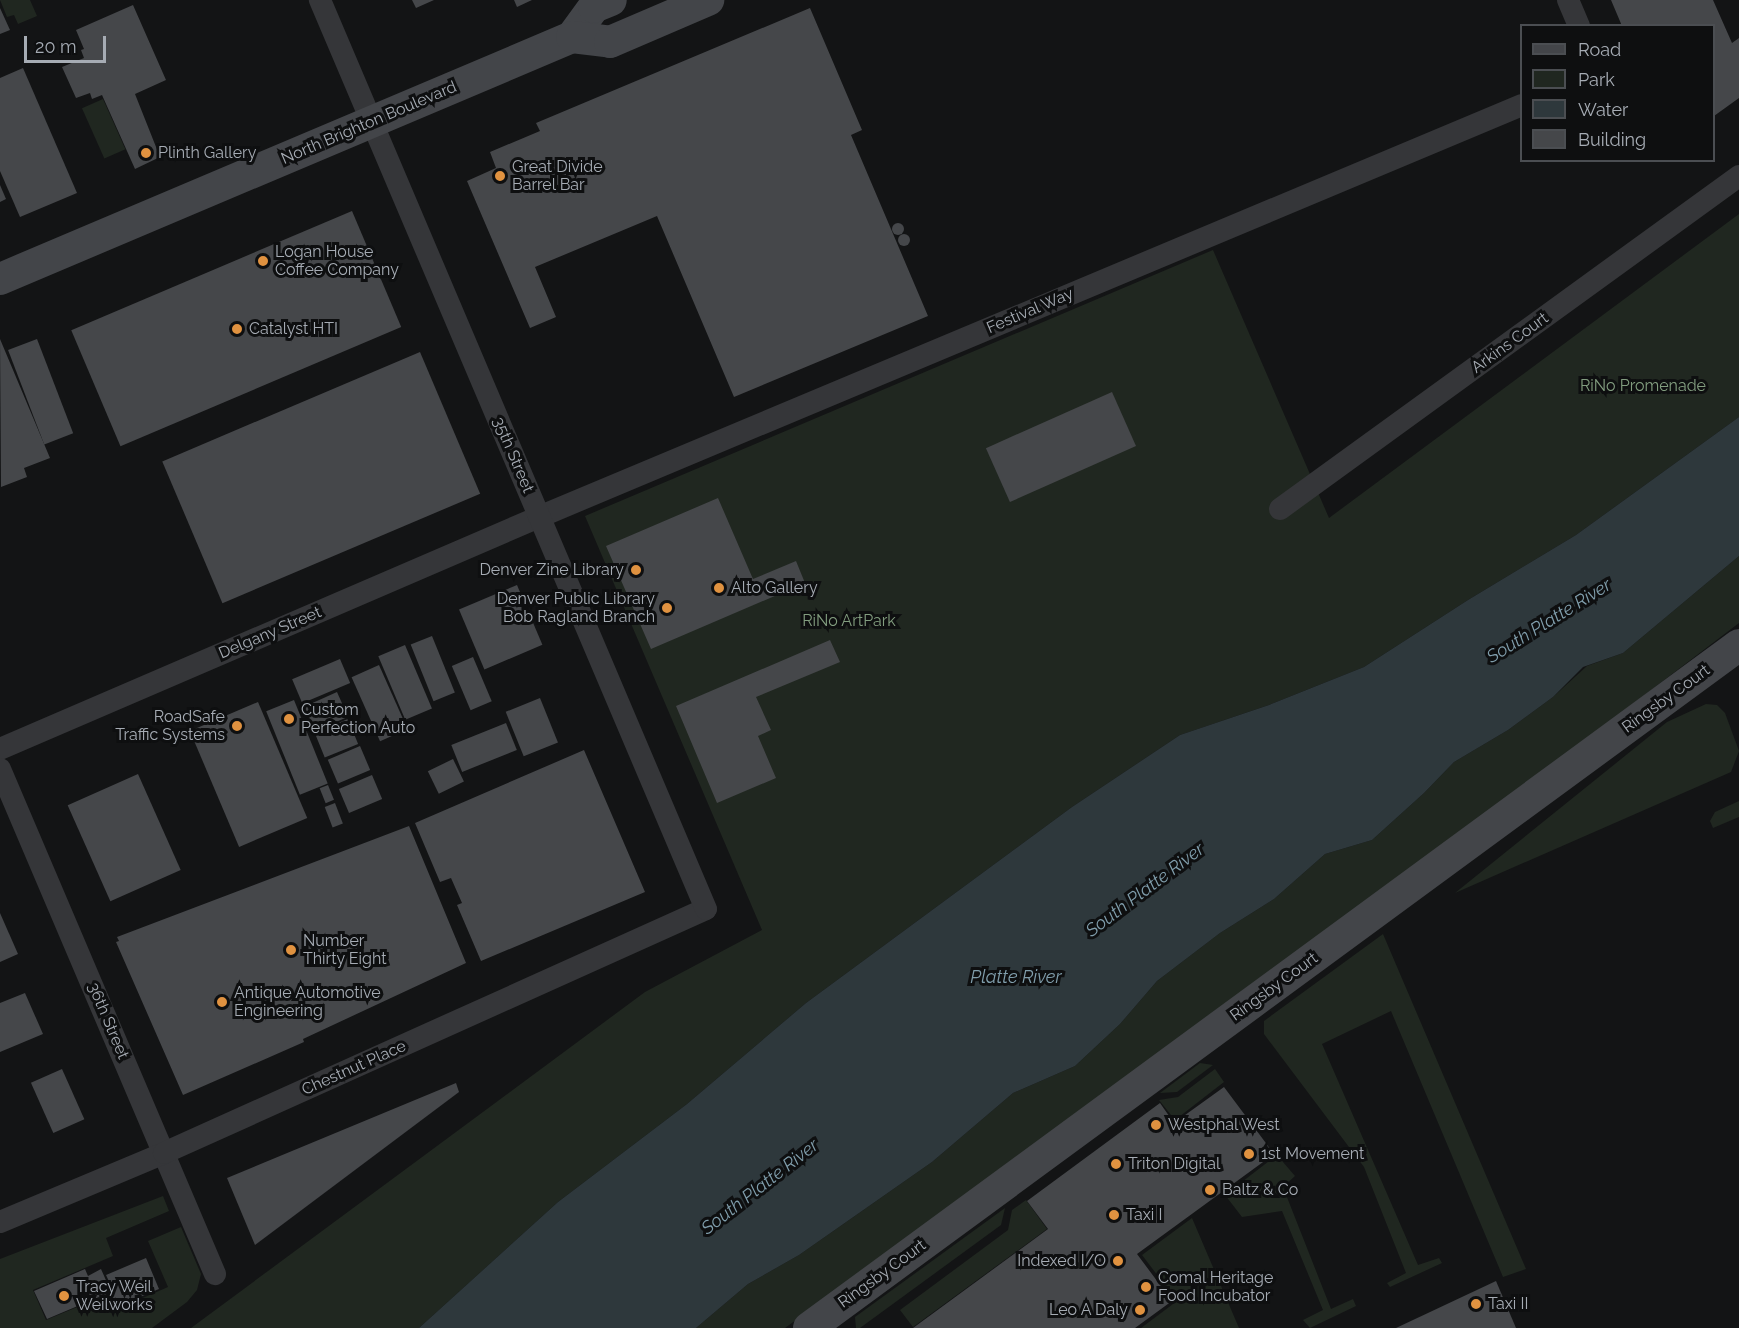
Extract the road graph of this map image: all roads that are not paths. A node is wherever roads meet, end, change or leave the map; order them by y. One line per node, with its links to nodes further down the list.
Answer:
1 (320, 0): 8 (street, 35th Street)
2 (611, 0): 6 (street)
3 (708, 0): 6 (street)
4 (1568, 0): 5 (street)
5 (1578, 24)
6 (572, 37): 8 (street, North Brighton Boulevard)
7 (1520, 105): 12 (street, Festival Way)
8 (371, 121): 10 (street, North Brighton Boulevard); 12 (street, 35th Street)
9 (1739, 176): 11 (street, Arkins Court)
10 (0, 279)
11 (1280, 509)
12 (539, 517): 14 (street, Delgany Street); 16 (street, 35th Street)
13 (1739, 645): 20 (street, Ringsby Court)
14 (0, 748)
15 (0, 769): 17 (street, 36th Street)
16 (706, 909): 17 (street, Chestnut Place)
17 (164, 1153): 18 (street, Chestnut Place); 19 (street, 36th Street)
18 (0, 1222)
19 (215, 1274)
20 (809, 1328)

